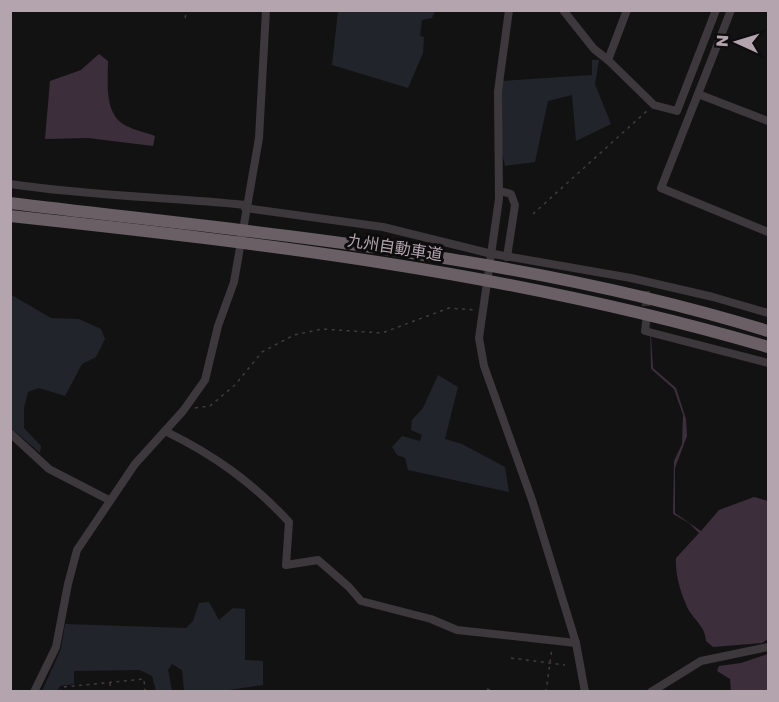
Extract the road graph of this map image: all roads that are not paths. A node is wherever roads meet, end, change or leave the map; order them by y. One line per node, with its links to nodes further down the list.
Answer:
1 (266, 10): 13 (street)
2 (509, 10): 11 (street)
3 (563, 10): 7 (street)
4 (627, 10): 7 (street)
5 (716, 10): 7 (street)
6 (731, 10): 8 (street)
7 (608, 60)
8 (698, 94): 9 (street); 15 (street)
9 (768, 121)
10 (10, 184): 13 (street)
11 (500, 191): 16 (street); 25 (street)
12 (10, 203): 19 (highway, 九州自動車道)
13 (246, 206): 16 (street); 22 (street)
14 (10, 216): 20 (highway, 九州自動車道)
15 (768, 232)
16 (507, 257): 17 (street)
17 (768, 313)
18 (646, 322): 21 (street)
19 (768, 331)
20 (768, 347)
21 (768, 363)
22 (165, 431): 24 (street); 25 (street)
23 (10, 433): 24 (street)
24 (109, 500): 27 (street)
25 (576, 643): 28 (street)
26 (768, 647): 29 (street)
27 (34, 692)
28 (585, 692)
29 (651, 692)

